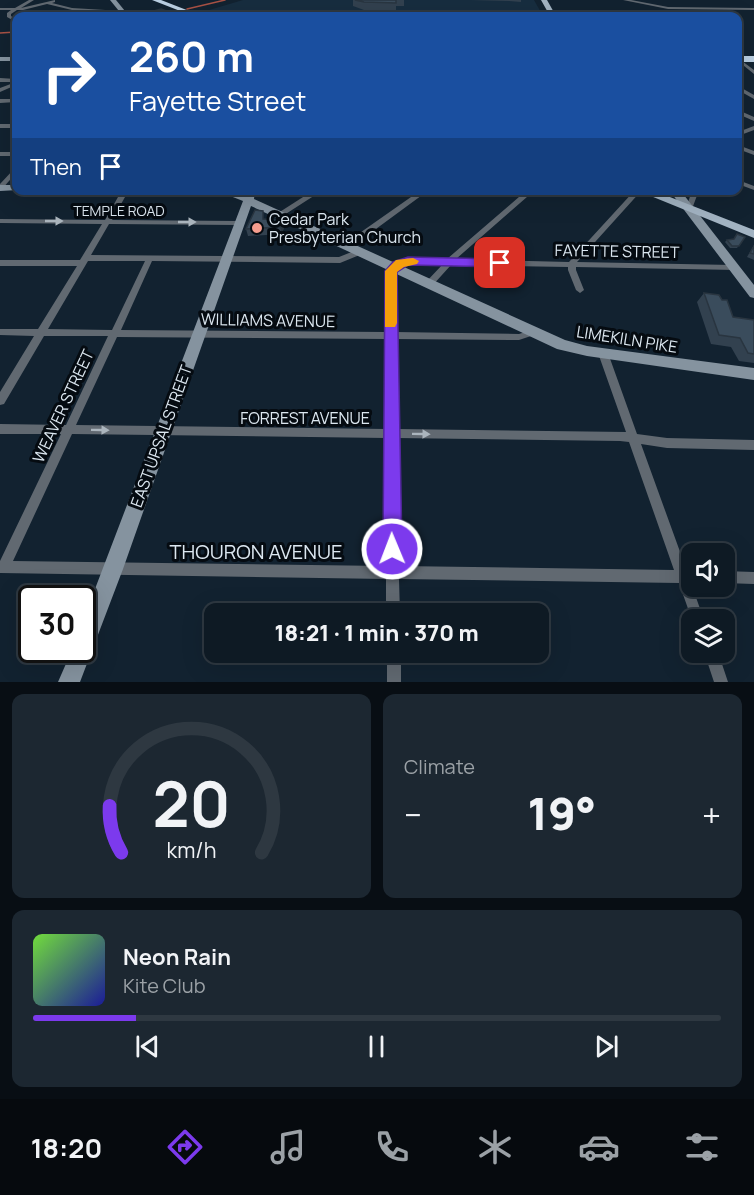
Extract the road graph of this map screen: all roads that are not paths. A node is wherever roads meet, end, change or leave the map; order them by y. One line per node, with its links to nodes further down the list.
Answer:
1 (32, 0): 10 (street)
2 (57, 0): 7 (street)
3 (113, 0): 13 (street)
4 (144, 0): 15 (highway)
5 (154, 0): 16 (highway)
6 (625, 0): 8 (street)
7 (48, 3): 11 (street); 13 (street)
8 (668, 8): 12 (street); 17 (street)
9 (0, 9): 10 (street)
10 (13, 9): 11 (street); 19 (street)
11 (34, 9): 14 (street)
12 (754, 9)
13 (120, 11)
14 (21, 12)
15 (176, 12)
16 (187, 12)
17 (670, 12)
18 (12, 14): 19 (street)
19 (8, 15): 20 (street)
20 (12, 18)
21 (742, 62): 22 (street)
22 (754, 73)
23 (12, 174): 24 (street)
24 (0, 188)
25 (123, 195): 38 (street)
26 (244, 195): 39 (street, EAST UPSAL STREET)
27 (246, 195): 36 (street, LIMEKILN PIKE)
28 (312, 195): 36 (street)
29 (420, 195): 41 (street)
30 (526, 195): 45 (street)
31 (635, 195): 47 (street)
32 (653, 195): 35 (main road)
33 (678, 195): 35 (street)
34 (694, 195): 35 (street)
35 (689, 209): 40 (main road); 49 (street)
36 (279, 215): 41 (street, LIMEKILN PIKE)
37 (0, 221): 38 (street, TEMPLE ROAD, one-way to 38)
38 (107, 222): 39 (street, TEMPLE ROAD, one-way to 39); 44 (street)
39 (238, 223): 43 (street, EAST UPSAL STREET)
40 (754, 234)
41 (353, 249): 43 (street); 48 (street, LIMEKILN PIKE)
42 (150, 258): 43 (street); 44 (street); 56 (street, WEAVER STREET)
43 (225, 259): 57 (street, EAST UPSAL STREET)
44 (84, 261): 46 (street); 54 (street)
45 (450, 262): 47 (street, FAYETTE STREET); 48 (street, FAYETTE STREET); 50 (street)
46 (0, 263)
47 (572, 264): 49 (street, FAYETTE STREET); 51 (street)
48 (393, 268): 50 (street, LIMEKILN PIKE); 58 (street)
49 (733, 268): 52 (street)
50 (429, 284): 55 (street, LIMEKILN PIKE)
51 (580, 290)
52 (754, 294)
53 (0, 332): 54 (street, WILLIAMS AVENUE)
54 (41, 332): 56 (street, WILLIAMS AVENUE); 61 (street)
55 (534, 332): 58 (street, WILLIAMS AVENUE); 59 (street, LIMEKILN PIKE)
56 (114, 333): 57 (street, WILLIAMS AVENUE); 63 (street, WEAVER STREET)
57 (198, 334): 58 (street, WILLIAMS AVENUE); 64 (street, EAST UPSAL STREET)
58 (390, 336): 65 (street)
59 (603, 353): 60 (street, LIMEKILN PIKE); 66 (street)
60 (754, 374)
61 (0, 401)
62 (0, 429): 63 (street, FORREST AVENUE)
63 (69, 430): 64 (street, FORREST AVENUE, one-way to 64); 69 (street, WEAVER STREET)
64 (163, 431): 65 (street, FORREST AVENUE); 70 (street, EAST UPSAL STREET)
65 (391, 434): 66 (street, FORREST AVENUE, one-way to 66); 71 (street)
66 (633, 438): 67 (street, FORREST AVENUE); 68 (street)
67 (754, 445)
68 (681, 562)
69 (2, 567): 70 (street, THOURON AVENUE)
70 (114, 569): 71 (street, THOURON AVENUE); 78 (street, EAST UPSAL STREET)
71 (393, 572): 72 (street, THOURON AVENUE); 75 (street)
72 (681, 577)
73 (735, 577): 74 (street)
74 (754, 578)
75 (393, 603)
76 (393, 663): 79 (street)
77 (715, 663): 80 (street)
78 (69, 682)
79 (394, 682)
80 (721, 682)

